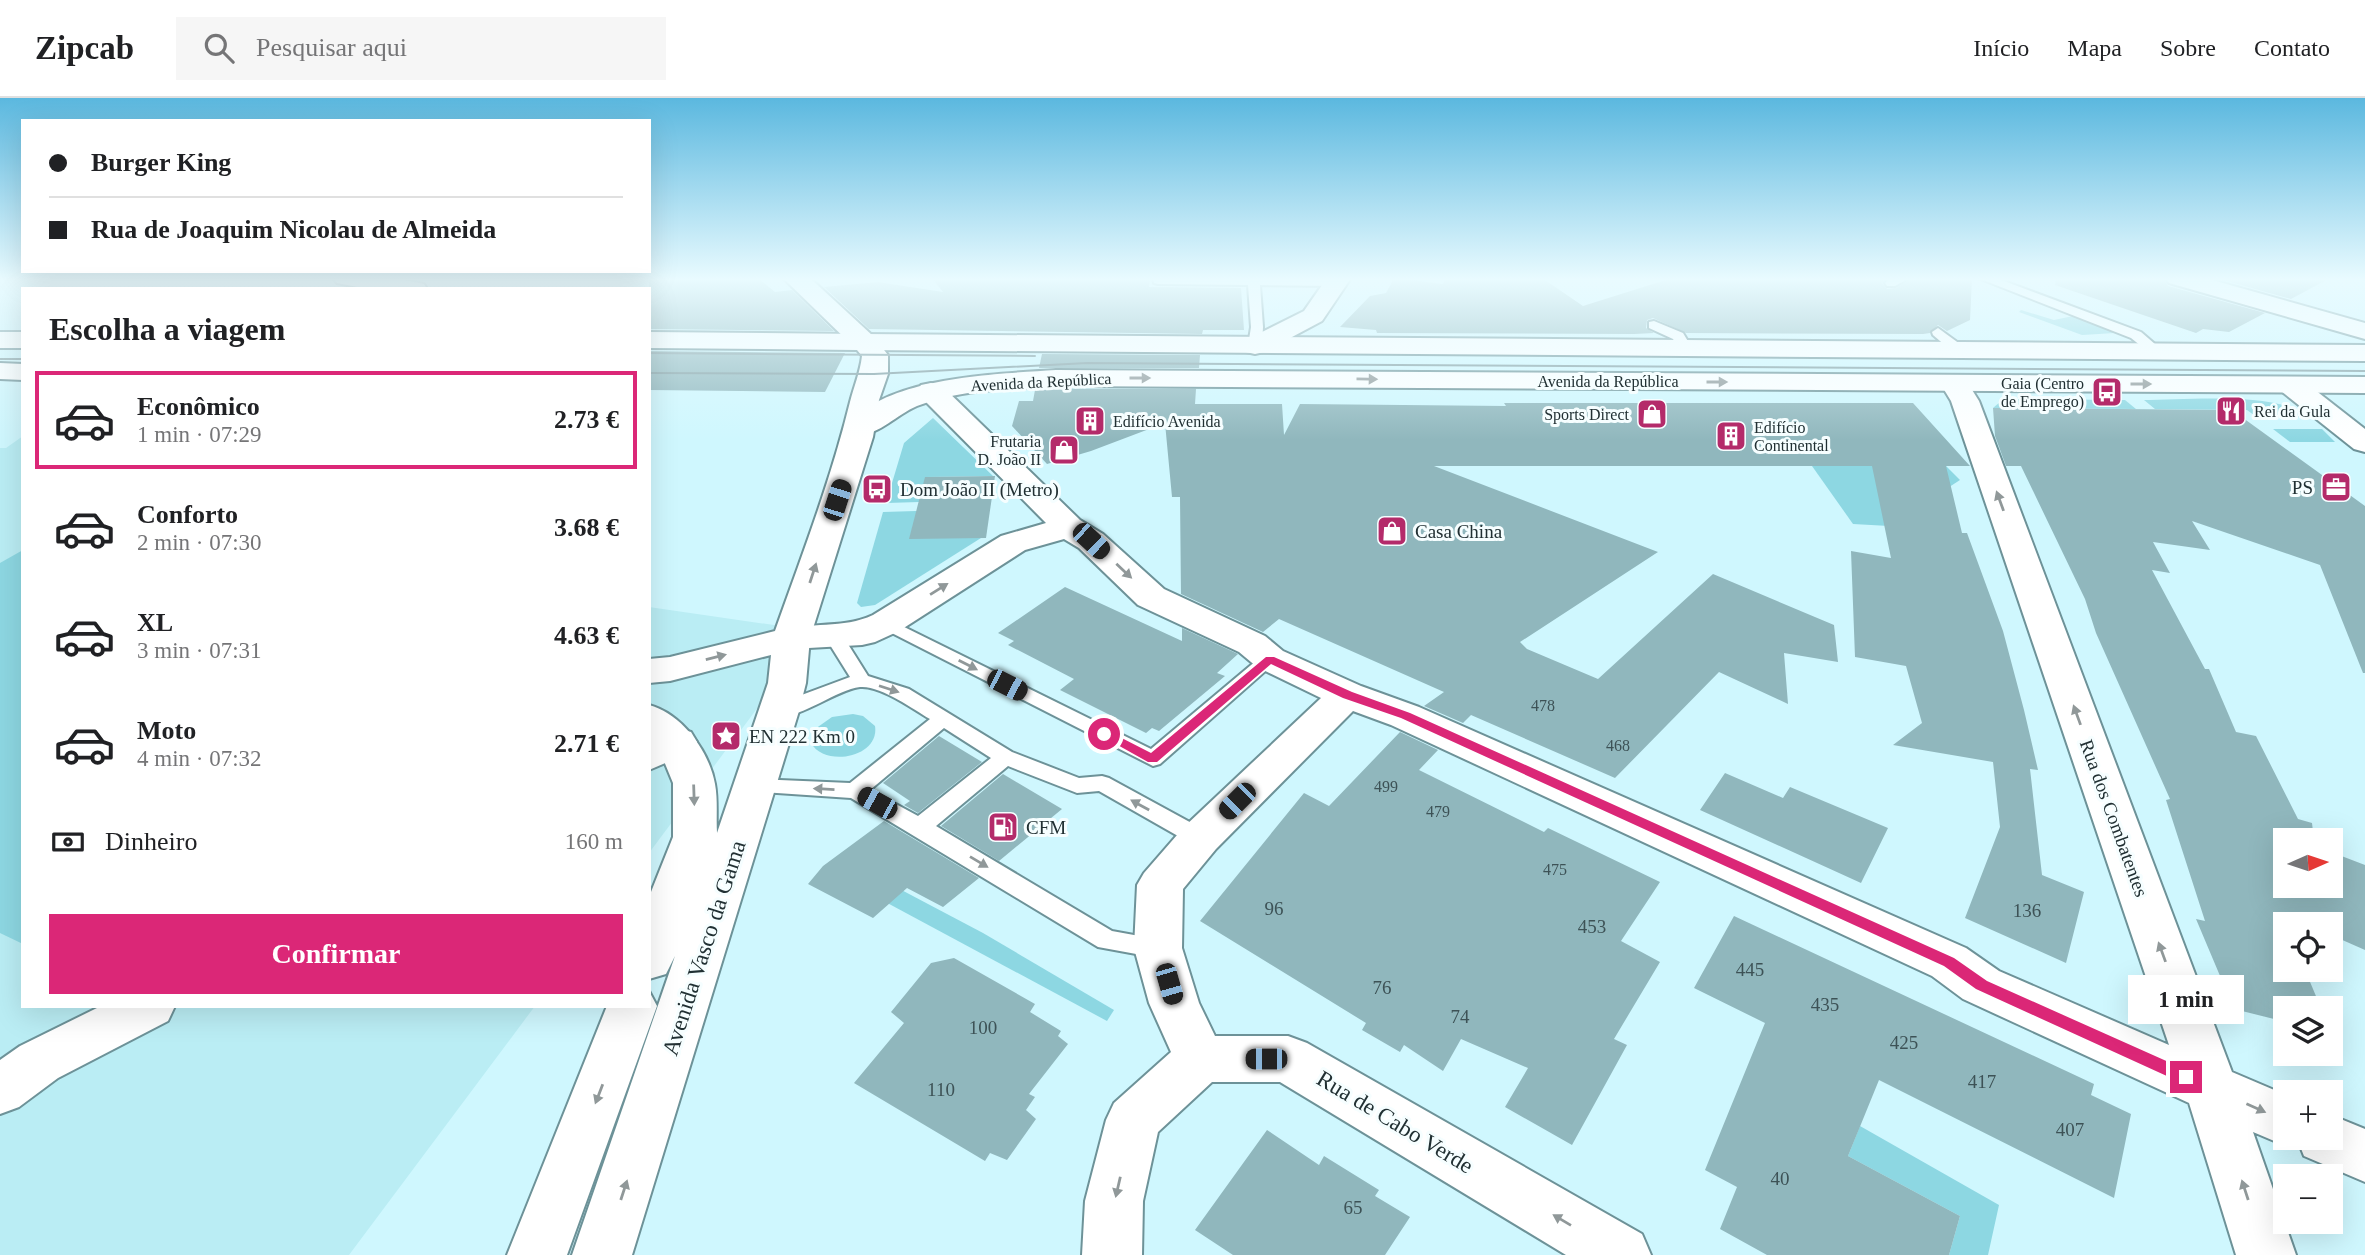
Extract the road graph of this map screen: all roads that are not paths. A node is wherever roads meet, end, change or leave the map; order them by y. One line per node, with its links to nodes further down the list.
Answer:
1 (853, 332): 13 (main road)
2 (1256, 332): 14 (lane)
3 (1282, 332): 14 (main road)
4 (1331, 332): 15 (main road)
5 (1669, 332): 9 (lane)
6 (1938, 332): 19 (lane)
7 (2128, 332): 16 (lane)
8 (2333, 332): 18 (main road)
9 (1684, 339): 15 (main road, Avenida da República); 19 (main road, Avenida da República)
10 (0, 340): 11 (main road)
11 (21, 340)
12 (651, 340): 13 (main road, Avenida da República)
13 (864, 342): 14 (main road, Avenida da República); 25 (main road, Avenida Vasco da Gama)
14 (1255, 346): 15 (main road, Avenida da República)
15 (1356, 346)
16 (2156, 351): 17 (main road, Avenida da República); 19 (main road, Avenida da República)
17 (2221, 352): 18 (main road, Avenida da República); 22 (main road)
18 (2354, 353)
19 (1957, 366): 22 (main road, Avenida da República, one-way to 22); 24 (main road, Avenida da República, one-way to 19); 48 (main road, Rua dos Combatentes, one-way to 19)
20 (0, 372): 21 (main road)
21 (21, 372)
22 (2291, 385): 23 (main road, Avenida da República); 26 (main road)
23 (2365, 385)
24 (931, 391): 25 (main road, Avenida da República); 27 (main road)
25 (861, 428): 30 (main road, Avenida Vasco da Gama, one-way to 25)
26 (2365, 443)
27 (1068, 527): 28 (main road, one-way to 27); 31 (main road, one-way to 31)
28 (886, 623): 29 (main road); 31 (lane, one-way to 31)
29 (834, 637): 30 (main road); 33 (lane)
30 (791, 638): 32 (main road, one-way to 30); 35 (main road, Avenida Vasco da Gama)
31 (1270, 659): 34 (main road)
32 (651, 671)
33 (861, 680): 35 (lane); 36 (lane, one-way to 36)
34 (1348, 695): 42 (main road); 48 (main road)
35 (779, 711): 39 (main road, Avenida Vasco da Gama)
36 (943, 719): 38 (lane); 40 (lane)
37 (659, 739): 44 (main road, Avenida Vasco da Gama, one-way to 44)
38 (1005, 757): 41 (lane); 42 (lane, one-way to 38)
39 (756, 786): 40 (lane, one-way to 39); 54 (main road, Avenida Vasco da Gama, one-way to 39)
40 (855, 791): 41 (lane)
41 (920, 827): 43 (lane, one-way to 43)
42 (1200, 838): 43 (main road)
43 (1158, 948): 47 (main road)
44 (651, 955)
45 (146, 1008): 49 (main road)
46 (631, 1008): 53 (main road, one-way to 53)
47 (1200, 1059): 55 (main road, one-way to 55); 56 (main road, Rua de Cabo Verde, one-way to 47)
48 (2211, 1088): 50 (main road, one-way to 50); 57 (main road, Rua dos Combatentes, one-way to 48)
49 (0, 1090)
50 (2273, 1115)
51 (2343, 1146): 52 (main road)
52 (2365, 1156)
53 (537, 1255)
54 (603, 1255)
55 (1112, 1255)
56 (1621, 1255)
57 (2266, 1255)

